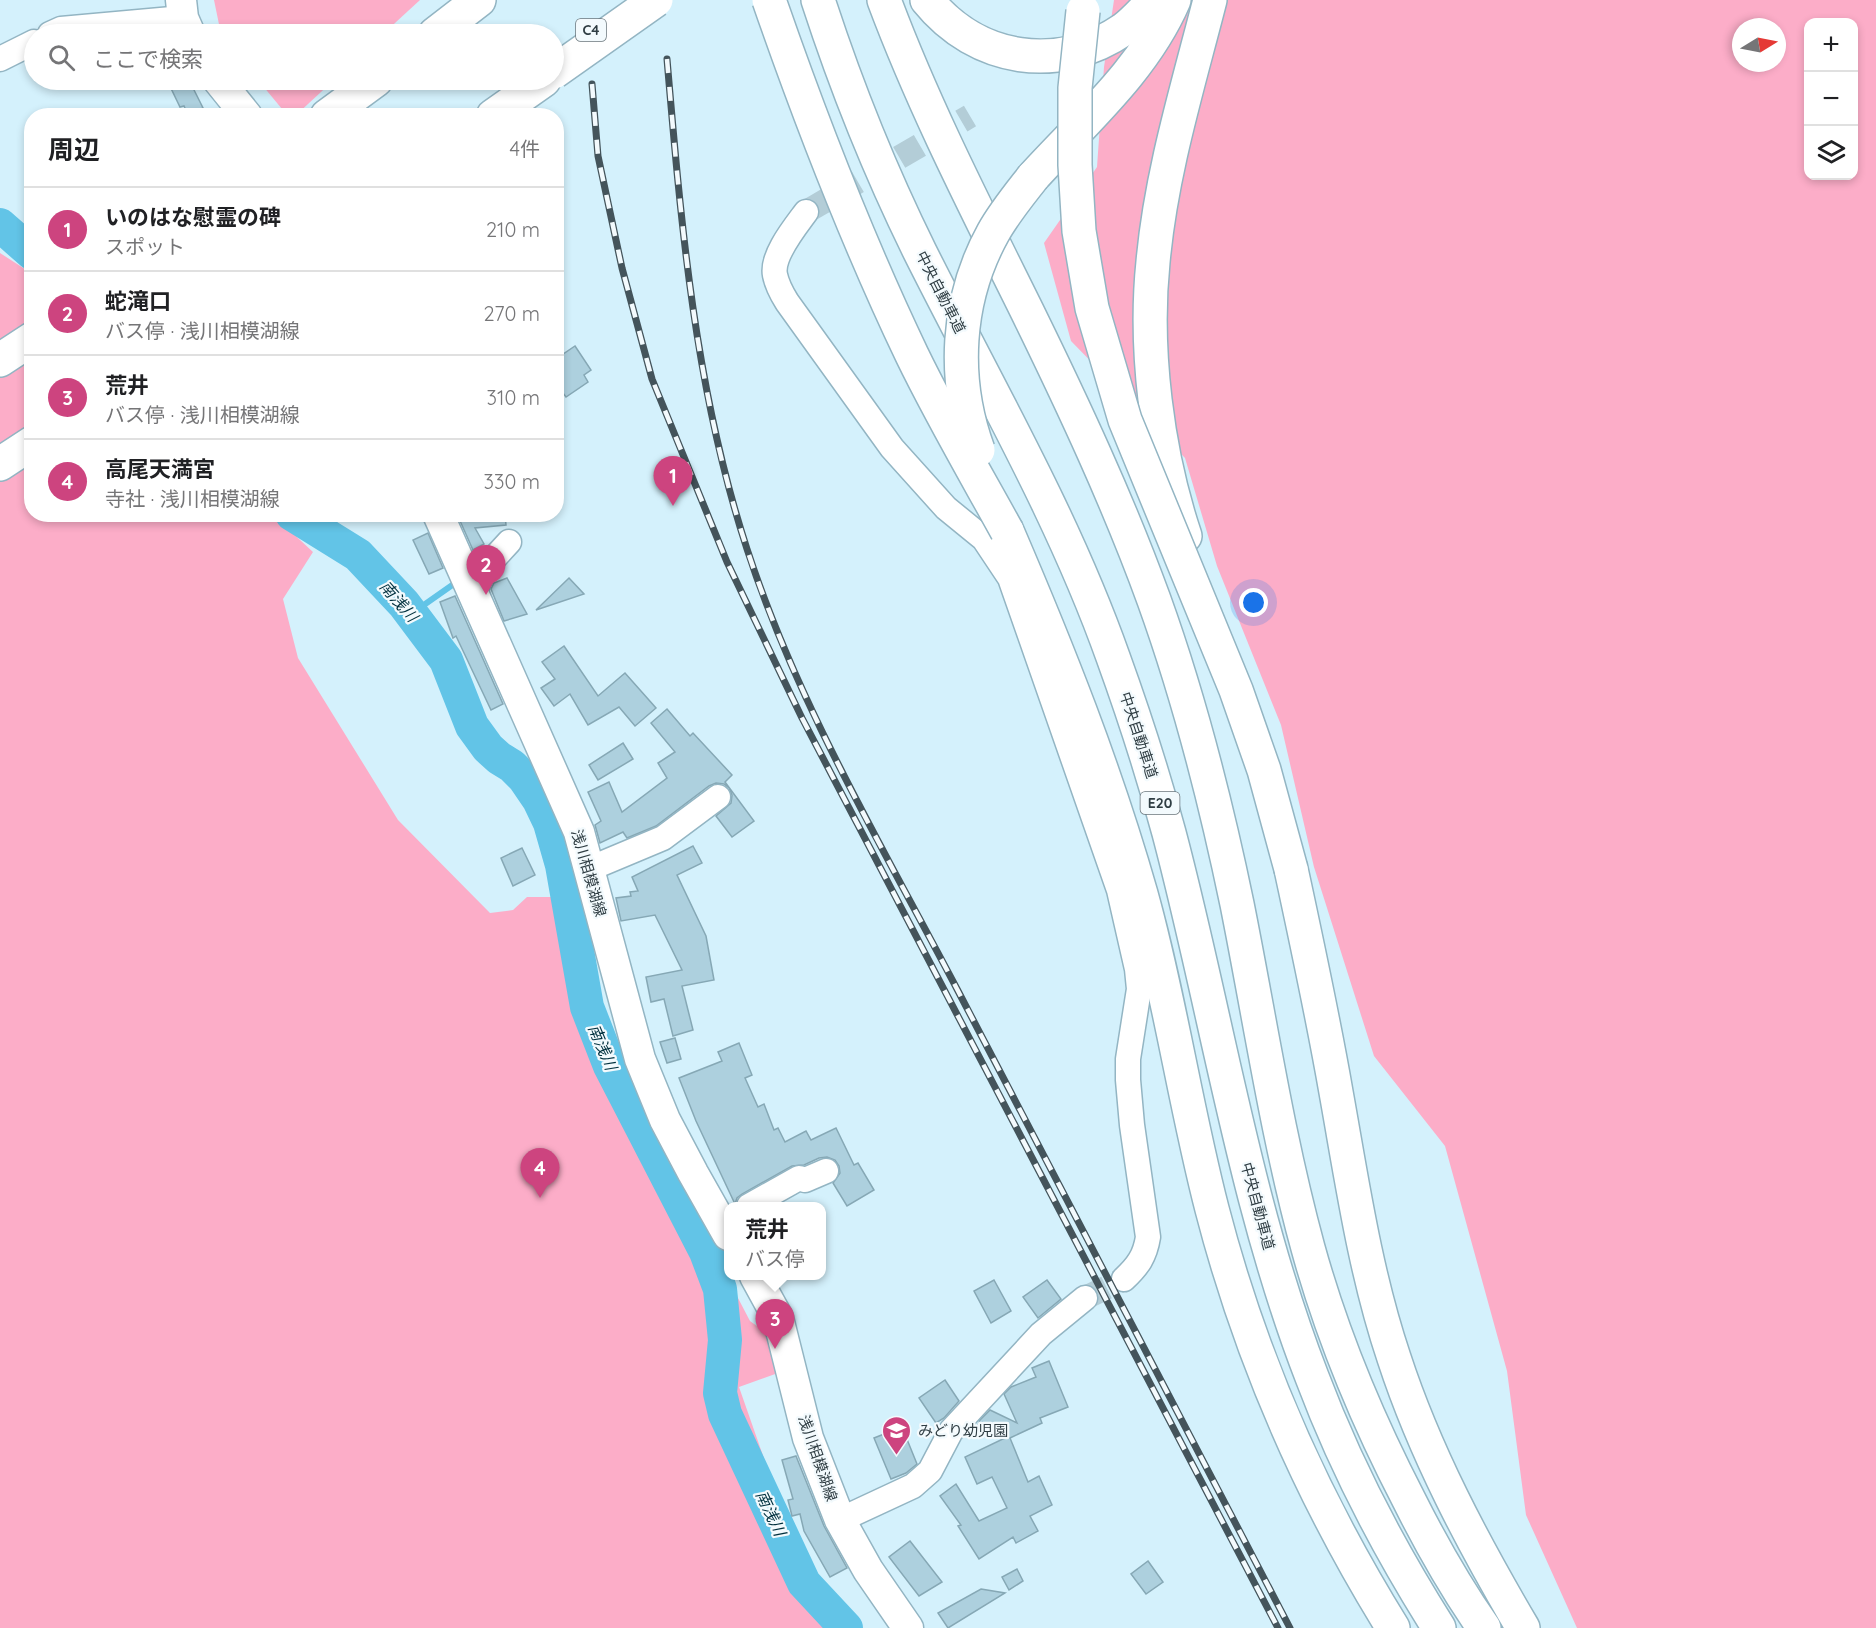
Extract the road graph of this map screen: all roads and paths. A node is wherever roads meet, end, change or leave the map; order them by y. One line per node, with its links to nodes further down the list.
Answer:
1 (451, 0): 15 (highway)
2 (479, 0): 16 (highway)
3 (629, 0): 18 (highway, C4)
4 (656, 0): 20 (highway, bridge)
5 (769, 0): 37 (highway, bridge)
6 (818, 0): 52 (highway, 中央自動車道 / E20)
7 (884, 0): 53 (highway)
8 (927, 0): 9 (highway)
9 (1154, 0)
10 (1174, 0): 37 (highway, bridge)
11 (1210, 0): 40 (highway, bridge)
12 (1084, 5): 40 (highway, bridge)
13 (185, 18): 14 (street)
14 (117, 24)
15 (424, 24)
16 (448, 24)
17 (24, 47): 19 (street)
18 (564, 51)
19 (0, 59)
20 (564, 65)
21 (226, 90): 26 (main road)
22 (353, 90): 27 (highway)
23 (362, 90): 28 (highway)
24 (516, 90): 29 (highway)
25 (530, 90): 30 (highway)
26 (241, 108)
27 (334, 108)
28 (337, 108)
29 (493, 108)
30 (504, 108)
31 (806, 212): 46 (street)
32 (24, 344): 33 (highway)
33 (0, 360)
34 (24, 448): 35 (highway)
35 (0, 464)
36 (442, 522): 39 (main road, 浅川相模湖線)
37 (1007, 531): 51 (highway)
38 (508, 542): 39 (street)
39 (473, 593): 42 (main road, 浅川相模湖線)
40 (1264, 770): 54 (highway, bridge)
41 (718, 798): 42 (street)
42 (589, 869): 45 (main road, 浅川相模湖線)
43 (826, 1171): 44 (street)
44 (756, 1202)
45 (724, 1223)
46 (1124, 1279)
47 (758, 1280): 49 (main road, 浅川相模湖線)
48 (1085, 1298): 49 (street)
49 (840, 1520): 50 (main road, 浅川相模湖線)
50 (908, 1628)
51 (1393, 1628)
52 (1439, 1628)
53 (1484, 1628)
54 (1523, 1628)

